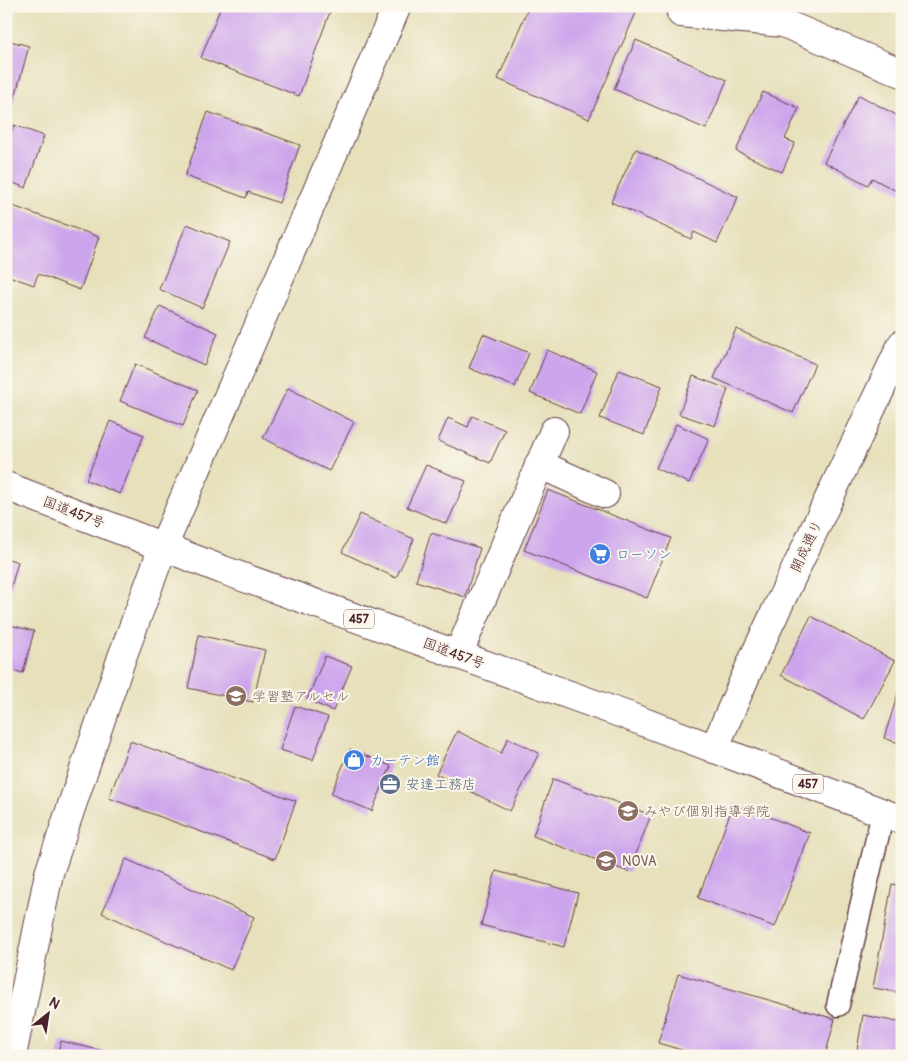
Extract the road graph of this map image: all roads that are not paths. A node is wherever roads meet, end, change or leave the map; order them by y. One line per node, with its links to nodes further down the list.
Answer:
1 (397, 6): 9 (main road)
2 (681, 13): 3 (main road)
3 (902, 73)
4 (902, 344): 11 (main road, 開成通り)
5 (554, 431): 6 (main road)
6 (539, 464): 8 (main road); 10 (main road)
7 (6, 486): 9 (main road, 国道457号 / 457)
8 (605, 494)
9 (163, 547): 10 (main road, 国道457号 / 457); 14 (main road)
10 (458, 655): 11 (main road, 国道457号 / 457)
11 (714, 748): 12 (main road, 国道457号 / 457)
12 (892, 816): 13 (lane)
13 (838, 1005)
14 (12, 1056)

